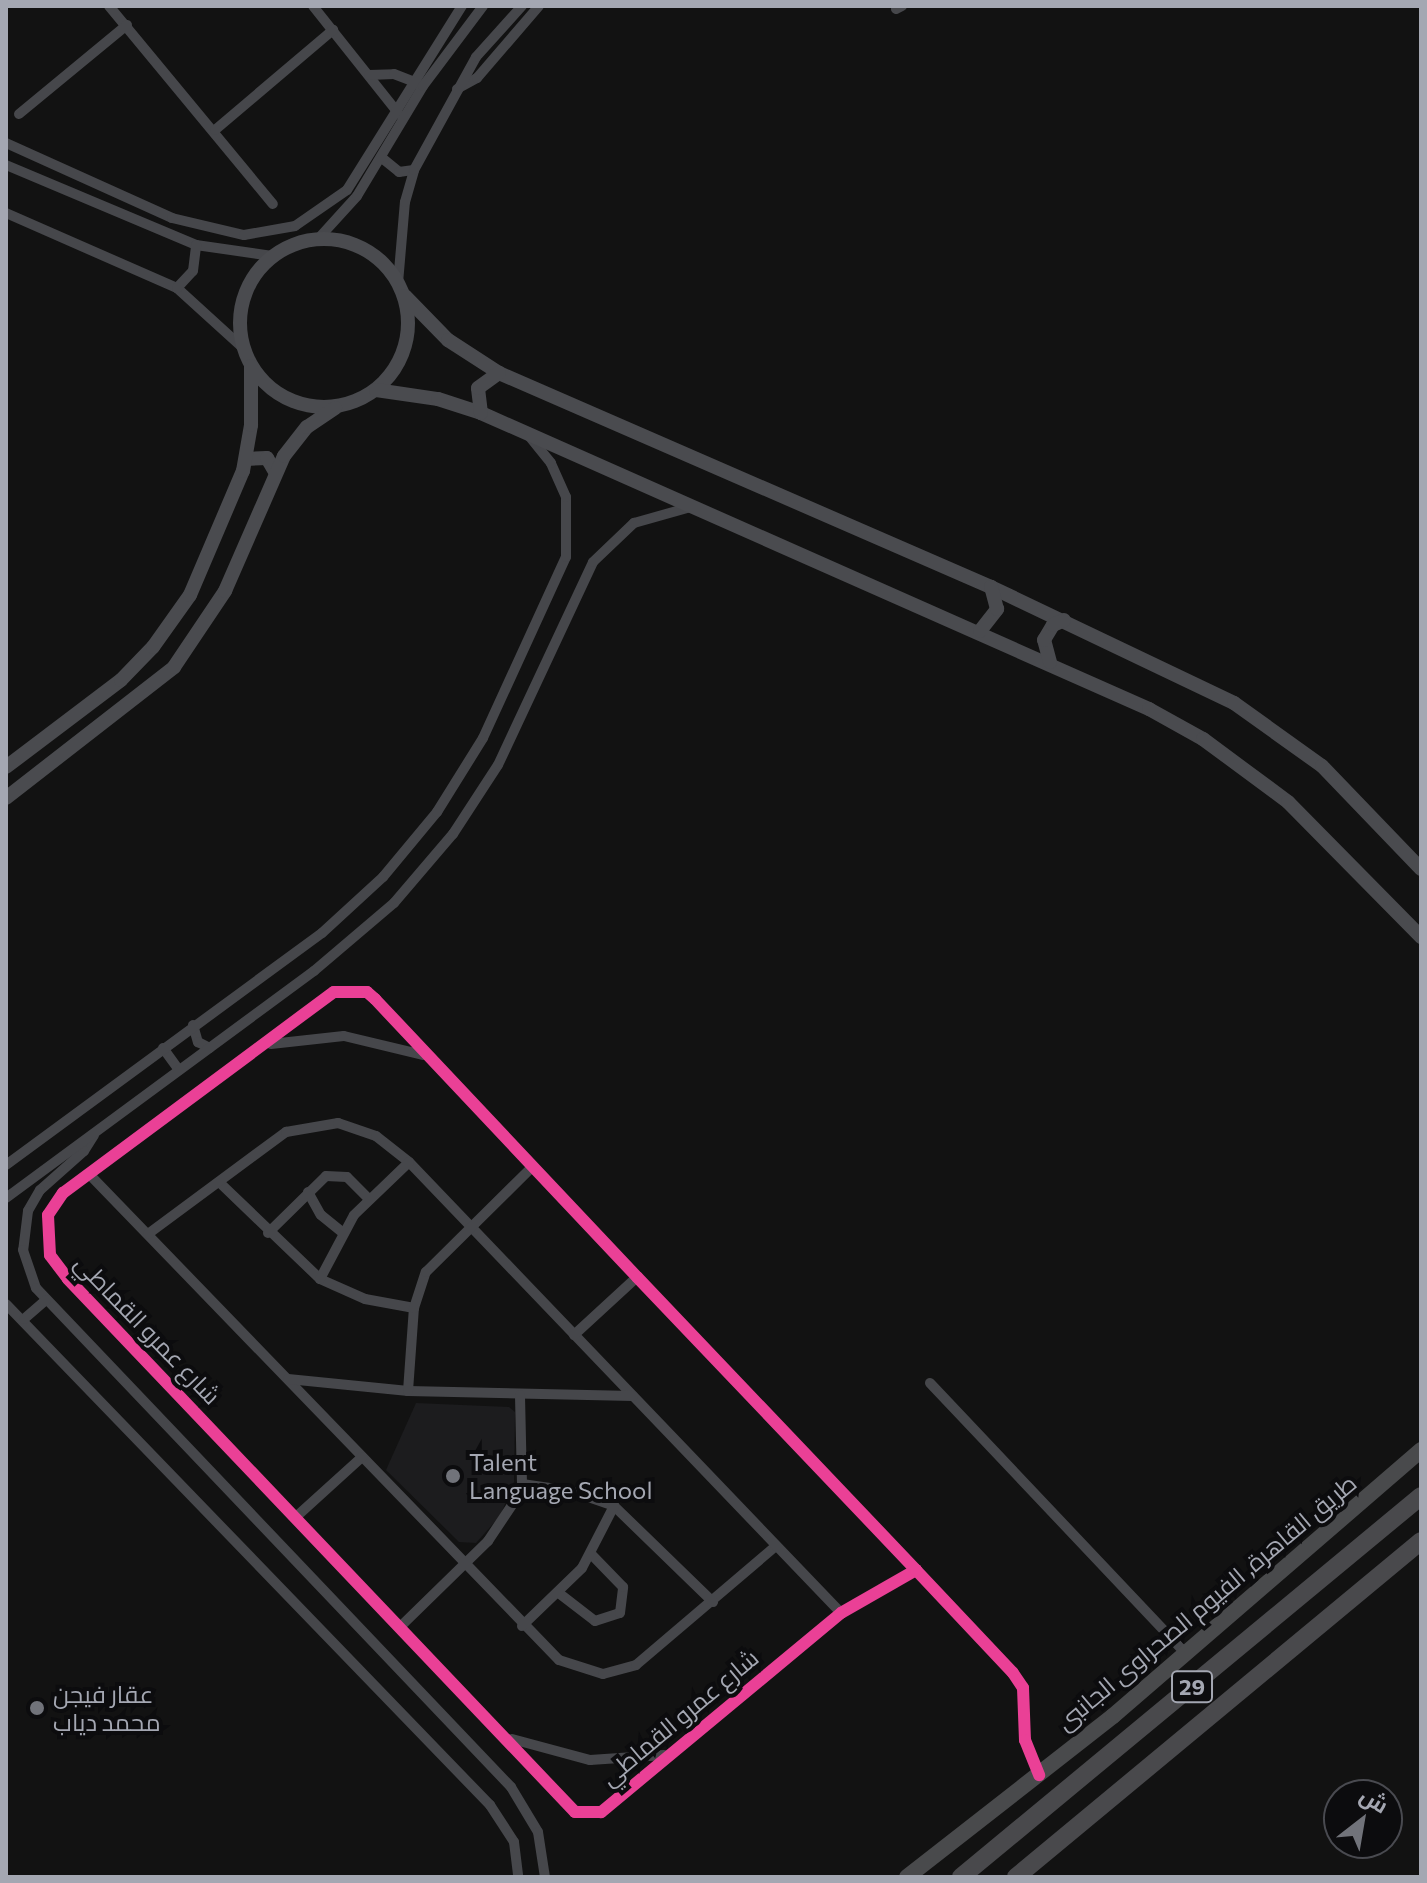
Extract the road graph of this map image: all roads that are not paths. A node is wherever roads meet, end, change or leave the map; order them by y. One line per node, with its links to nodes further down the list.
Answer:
1 (109, 6): 7 (street)
2 (313, 6): 8 (street)
3 (462, 6): 10 (street)
4 (483, 6): 11 (street)
5 (522, 6): 12 (street)
6 (539, 6): 12 (street)
7 (127, 25): 14 (street); 16 (street)
8 (333, 30): 9 (street); 16 (street)
9 (369, 75): 10 (street); 13 (street)
10 (412, 80): 11 (street); 13 (street)
11 (423, 86): 15 (street)
12 (457, 89): 20 (street)
13 (394, 111): 15 (street); 17 (street)
14 (19, 114)
15 (405, 118): 18 (street)
16 (215, 130): 21 (street)
17 (6, 143)
18 (382, 158): 20 (street); 23 (street)
19 (6, 165): 24 (street)
20 (414, 170): 27 (street)
21 (273, 204)
22 (6, 213): 26 (street)
23 (318, 239): 25 (street); 27 (street)
24 (196, 245): 25 (street); 26 (street)
25 (272, 256): 28 (street)
26 (177, 288): 28 (street)
27 (402, 290): 30 (street); 31 (street)
28 (243, 348): 29 (street)
29 (251, 366): 32 (street); 35 (street)
30 (499, 373): 33 (street); 40 (street)
31 (376, 390): 32 (street); 33 (street)
32 (336, 407): 36 (street)
33 (481, 413): 34 (street)
34 (527, 434): 37 (street); 38 (street)
35 (246, 459): 36 (street); 44 (street)
36 (275, 472): 45 (street)
37 (691, 507): 39 (street); 42 (street)
38 (563, 569): 39 (street); 48 (street)
39 (584, 579): 51 (street)
40 (991, 587): 41 (street); 42 (street)
41 (1064, 620): 43 (street); 46 (street)
42 (980, 631): 43 (street)
43 (1050, 662): 47 (street)
44 (6, 767)
45 (6, 798)
46 (1421, 869)
47 (1421, 937)
48 (193, 1025): 50 (street); 51 (street)
49 (265, 1046): 52 (street, شارع عمرو القماطي); 52 (street, شارع عمرو القماطي); 58 (street, شارع عمرو القماطي)
50 (163, 1048): 53 (street); 56 (street)
51 (210, 1048): 53 (street)
52 (428, 1056): 57 (street, شارع عمرو القماطي)
53 (179, 1070): 54 (street)
54 (96, 1132): 61 (street); 69 (street)
55 (409, 1162): 59 (street); 62 (street); 63 (street)
56 (6, 1165)
57 (532, 1167): 63 (street); 67 (street, شارع عمرو القماطي)
58 (89, 1174): 66 (street); 84 (street, شارع عمرو القماطي)
59 (219, 1182): 65 (street); 66 (street)
60 (308, 1192): 62 (street); 64 (street); 65 (street)
61 (6, 1198)
62 (369, 1199): 64 (street)
63 (471, 1226): 71 (street); 73 (street)
64 (342, 1232): 68 (street)
65 (268, 1233): 68 (street)
66 (148, 1234): 74 (street)
67 (637, 1277): 73 (street); 89 (street, شارع عمرو القماطي)
68 (320, 1279): 71 (street)
69 (46, 1300): 72 (street); 100 (street)
70 (6, 1304): 72 (street)
71 (414, 1308): 76 (street)
72 (24, 1319): 99 (street)
73 (574, 1335): 78 (street)
74 (287, 1379): 76 (street); 80 (street)
75 (930, 1383): 95 (street)
76 (408, 1391): 77 (street)
77 (520, 1395): 78 (street); 81 (street)
78 (633, 1396): 86 (street)
79 (1421, 1450): 95 (main road, طريق القاهرة, الفيوم الصحراوى الجانبى)
80 (362, 1457): 84 (street); 88 (street)
81 (522, 1484): 83 (street); 88 (street)
82 (1421, 1496): 102 (highway, 29)
83 (614, 1506): 87 (street); 91 (street)
84 (297, 1516): 93 (street, شارع عمرو القماطي)
85 (1421, 1541): 103 (highway, 29)
86 (776, 1546): 91 (street); 92 (street)
87 (591, 1554): 90 (street); 90 (street)
88 (464, 1565): 93 (street); 94 (street)
89 (916, 1570): 92 (street, شارع عمرو القماطي); 98 (street, شارع عمرو القماطي)
90 (560, 1594): 94 (street)
91 (713, 1602): 94 (street)
92 (841, 1613): 97 (street, شارع عمرو القماطي)
93 (401, 1626): 96 (street, شارع عمرو القماطي)
94 (522, 1626)
95 (1186, 1654): 98 (main road, طريق القاهرة, الفيوم الصحراوى الجانبى)
96 (507, 1736): 97 (street, شارع عمرو القماطي); 97 (street, شارع عمرو القماطي)
97 (666, 1754)
98 (1039, 1775): 101 (main road, طريق القاهرة, الفيوم الصحراوى الجانبى)
99 (518, 1877)
100 (545, 1877)
101 (907, 1877)
102 (961, 1877)
103 (1016, 1877)

